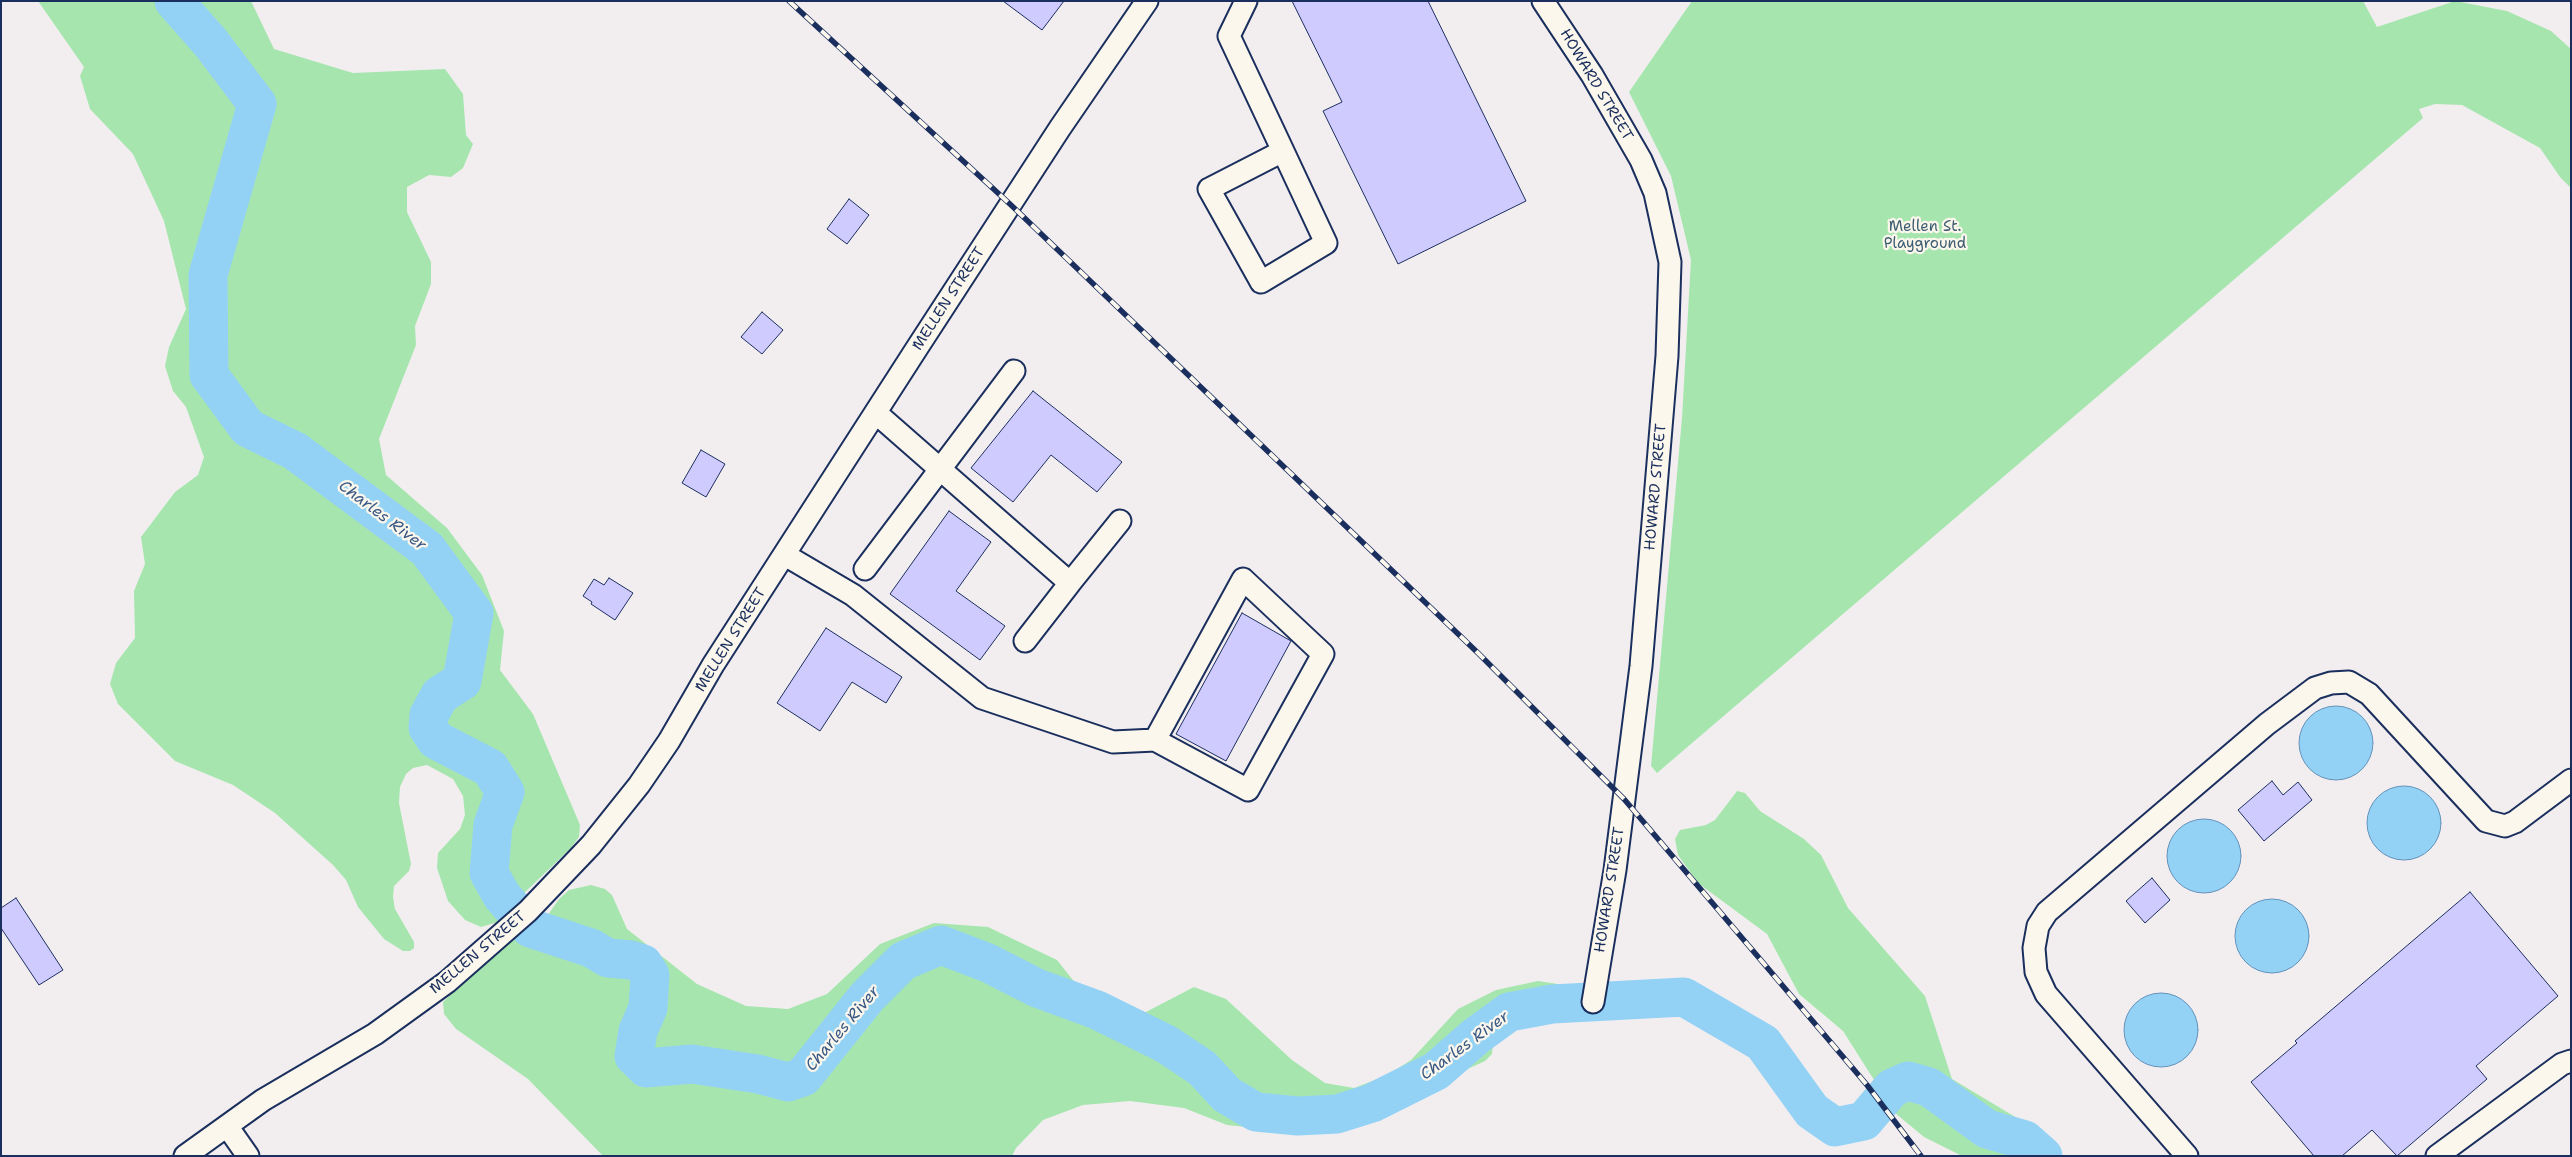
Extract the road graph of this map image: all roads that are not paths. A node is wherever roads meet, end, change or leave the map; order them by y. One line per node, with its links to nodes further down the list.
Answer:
1 (1147, 1): 6 (street, MELLEN STREET)
2 (1246, 1): 4 (street)
3 (1543, 1): 15 (street, HOWARD STREET)
4 (1283, 151): 4 (street)
5 (1014, 371): 7 (street)
6 (876, 413): 7 (street); 9 (street, MELLEN STREET)
7 (939, 468): 10 (street); 11 (street)
8 (1120, 522): 11 (street)
9 (785, 555): 13 (street); 17 (street, MELLEN STREET)
10 (865, 569)
11 (1070, 583): 12 (street)
12 (1025, 640)
13 (1155, 740): 13 (street)
14 (2571, 780): 20 (street)
15 (1593, 1002)
16 (2566, 1062): 21 (street)
17 (227, 1126): 18 (street, MELLEN STREET); 19 (street)
18 (185, 1156)
19 (248, 1156)
20 (2187, 1156)
21 (2438, 1156)

